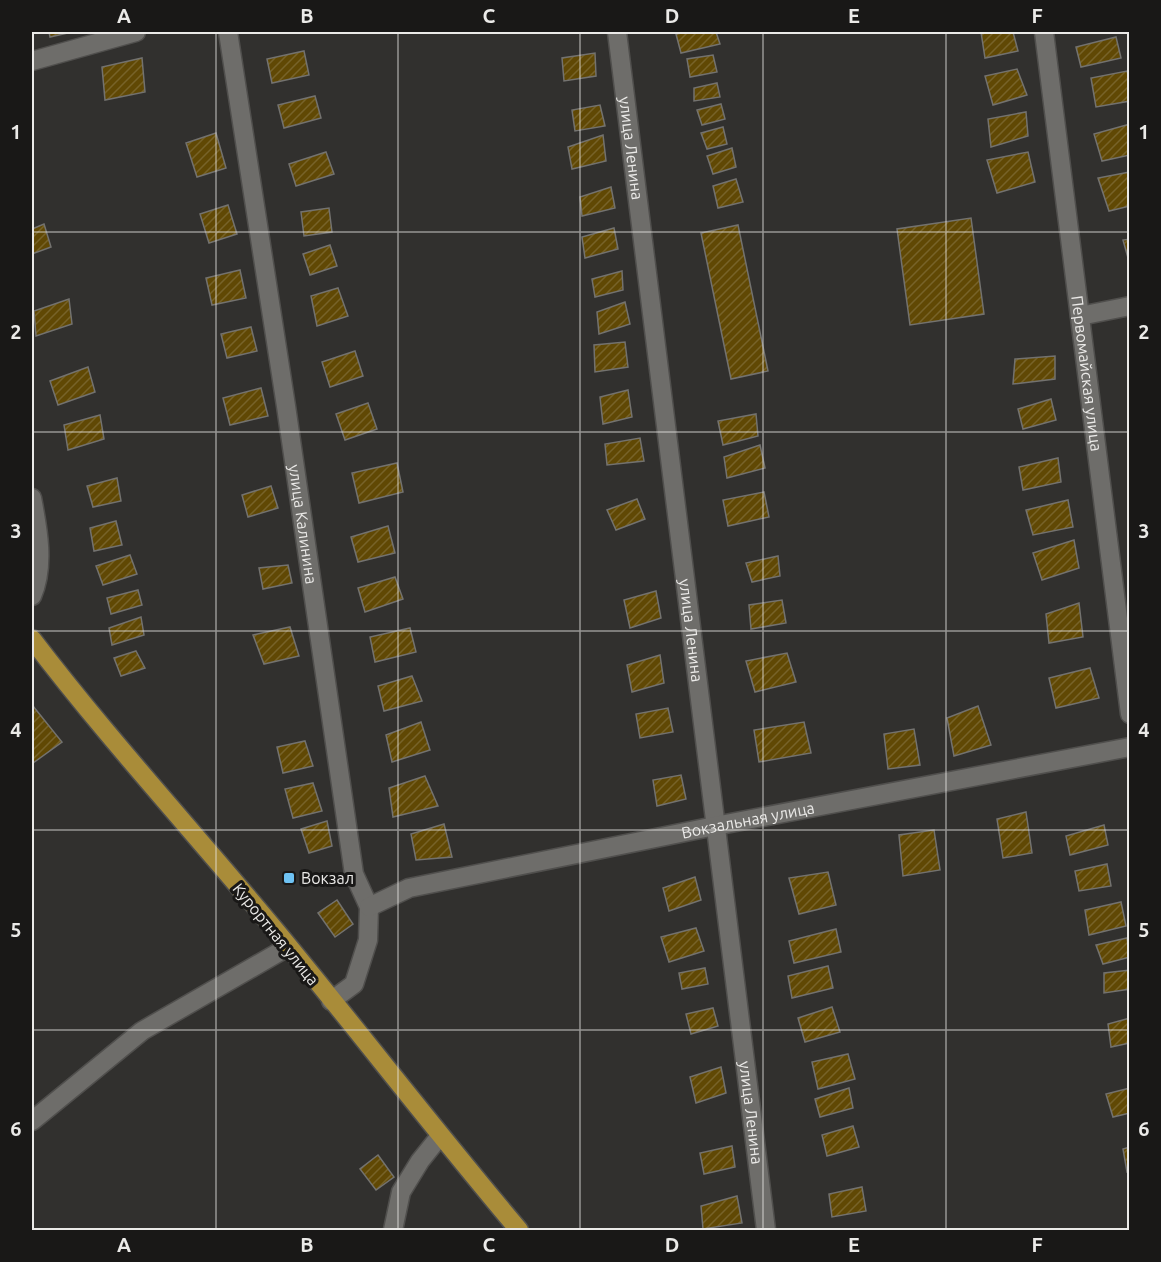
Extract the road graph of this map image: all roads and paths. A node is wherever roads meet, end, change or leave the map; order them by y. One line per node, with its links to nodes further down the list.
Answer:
1 (136, 32): 5 (street)
2 (228, 32): 14 (street, улица Калинина)
3 (617, 32): 13 (street, улица Ленина)
4 (1044, 32): 7 (street, Первомайская улица)
5 (32, 60)
6 (1130, 306): 7 (street)
7 (1080, 316): 11 (street, Первомайская улица)
8 (32, 498): 9 (street)
9 (32, 596)
10 (32, 639): 15 (main road, Курортная улица)
11 (1130, 714)
12 (1130, 747): 13 (street, Вокзальная улица)
13 (715, 825): 14 (street, Вокзальная улица); 21 (street, улица Ленина)
14 (369, 907): 16 (street, улица Калинина)
15 (288, 947): 16 (main road, Курортная улица); 17 (street)
16 (331, 1001): 18 (main road, Курортная улица)
17 (32, 1121)
18 (440, 1136): 19 (street); 20 (main road, Курортная улица)
19 (393, 1230)
20 (519, 1230)
21 (766, 1230)

